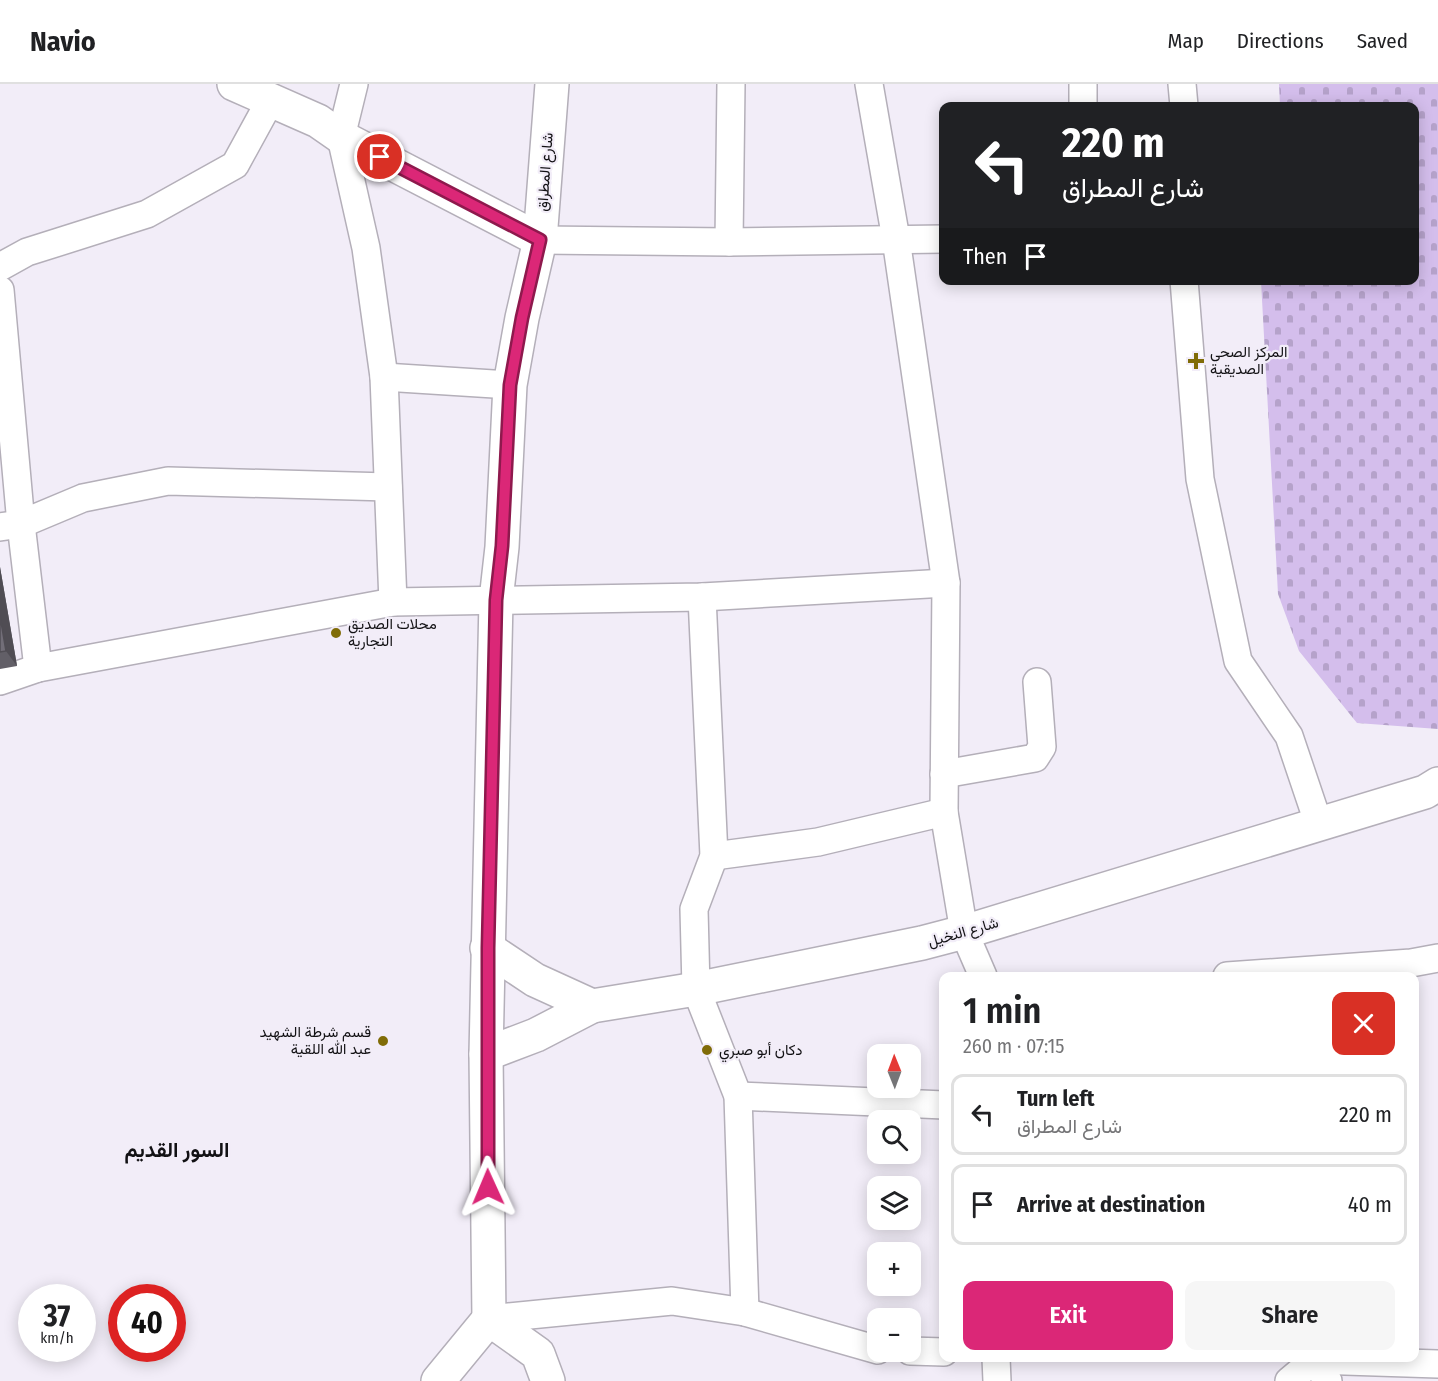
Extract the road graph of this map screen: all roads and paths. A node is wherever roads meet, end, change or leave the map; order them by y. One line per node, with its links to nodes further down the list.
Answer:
1 (234, 84): 8 (street)
2 (354, 84): 11 (street)
3 (552, 84): 14 (street, شارع المطراق)
4 (730, 84): 15 (street)
5 (869, 84): 12 (street)
6 (1083, 84): 9 (street)
7 (1182, 84): 10 (street)
8 (270, 101): 11 (street); 16 (street)
9 (1083, 102)
10 (1184, 102)
11 (340, 137): 14 (street); 19 (street)
12 (896, 239): 13 (street); 15 (street); 23 (street)
13 (939, 239)
14 (540, 240): 15 (street); 20 (street, شارع المطراق)
15 (729, 242)
16 (0, 267)
17 (1184, 285): 33 (street)
18 (0, 290): 22 (street)
19 (384, 377): 20 (street); 21 (street)
20 (510, 385): 25 (street, شارع المطراق)
21 (388, 487): 22 (street); 26 (street)
22 (11, 525): 27 (street)
23 (946, 583): 24 (street); 30 (street)
24 (702, 597): 25 (street); 34 (street)
25 (496, 600): 26 (street); 36 (street, شارع المطراق)
26 (393, 602): 27 (street)
27 (38, 668): 28 (street)
28 (0, 681)
29 (1037, 682): 30 (street)
30 (944, 774): 32 (street)
31 (1438, 784): 33 (street, شارع النخيل)
32 (944, 812): 34 (street); 35 (street)
33 (1319, 825): 35 (street, شارع النخيل)
34 (714, 856): 41 (street)
35 (964, 932): 39 (street); 41 (street, شارع النخيل)
36 (488, 948): 42 (street); 43 (street, شارع المطراق)
37 (1438, 958): 38 (street)
38 (1411, 970): 40 (street)
39 (981, 972)
40 (1350, 972)
41 (696, 989): 42 (street, شارع النخيل); 44 (street)
42 (592, 1006): 43 (street, شارع النخيل)
43 (486, 1054): 47 (street, شارع المطراق)
44 (738, 1096): 45 (street); 46 (street)
45 (939, 1105)
46 (745, 1312): 47 (street); 48 (street)
47 (489, 1319): 54 (street); 55 (street)
48 (867, 1347)
49 (921, 1351): 50 (street)
50 (939, 1352)
51 (996, 1362): 56 (street)
52 (1438, 1364): 53 (street)
53 (1318, 1366): 57 (street)
54 (438, 1381)
55 (548, 1381)
56 (997, 1381)
57 (1289, 1381)

